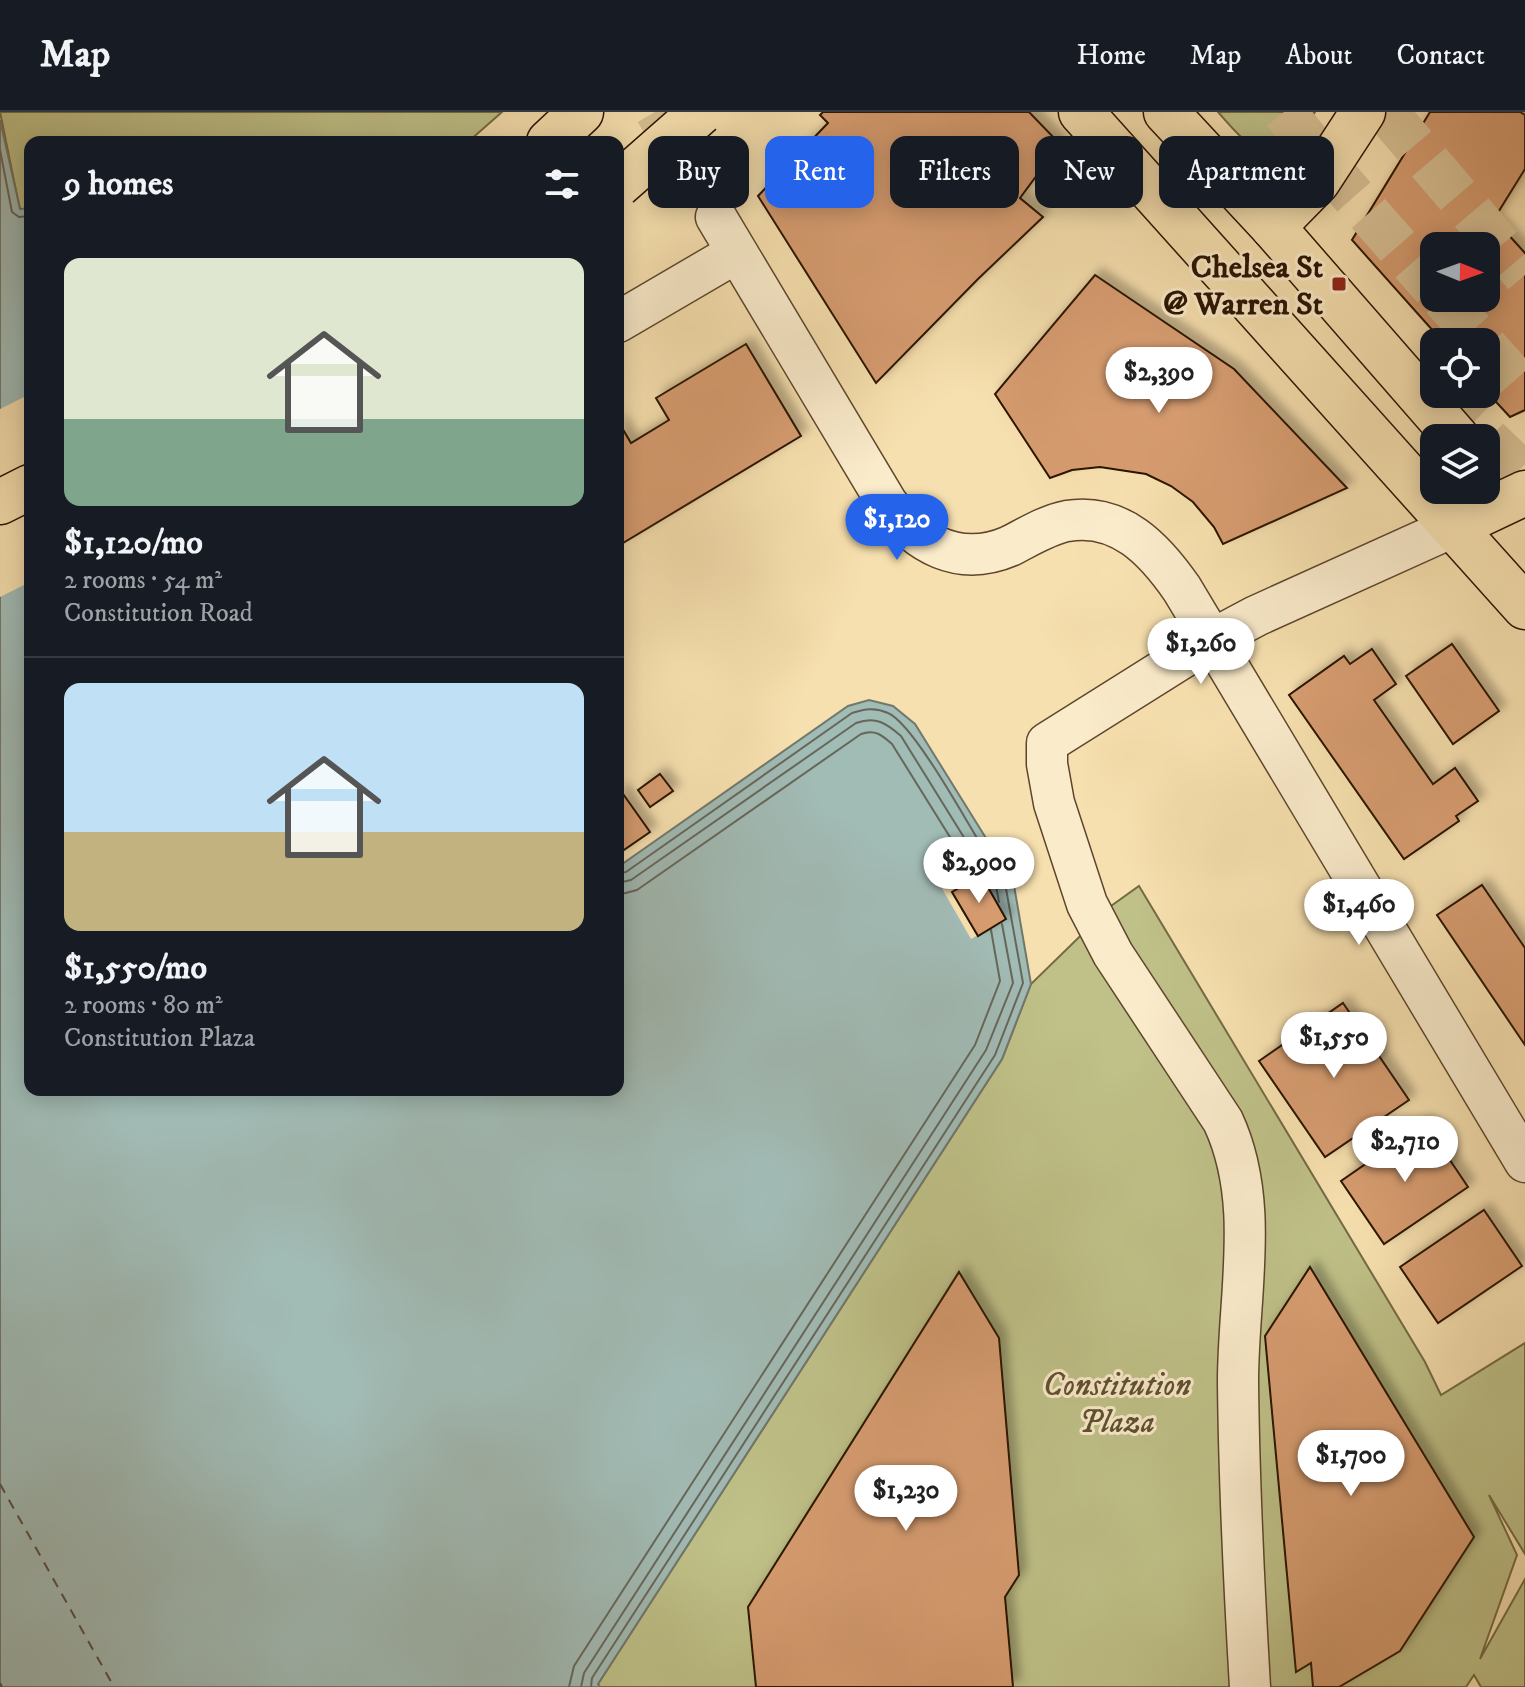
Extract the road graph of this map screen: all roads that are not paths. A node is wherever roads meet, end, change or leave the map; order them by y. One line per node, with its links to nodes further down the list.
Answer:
1 (581, 112): 6 (main road)
2 (701, 112): 7 (main road, bridge)
3 (1081, 112): 16 (main road)
4 (1166, 112): 9 (main road)
5 (1363, 112): 9 (main road)
6 (555, 136)
7 (624, 180)
8 (716, 217): 10 (street)
9 (1273, 227): 12 (main road)
10 (736, 253): 11 (street); 18 (street)
11 (624, 318)
12 (1445, 424)
13 (24, 490): 15 (main road)
14 (1511, 496): 16 (main road)
15 (0, 502)
16 (1453, 527): 17 (main road); 18 (street)
17 (1525, 607)
18 (1211, 640): 19 (street); 20 (street)
19 (1525, 1162)
20 (1250, 1687)

